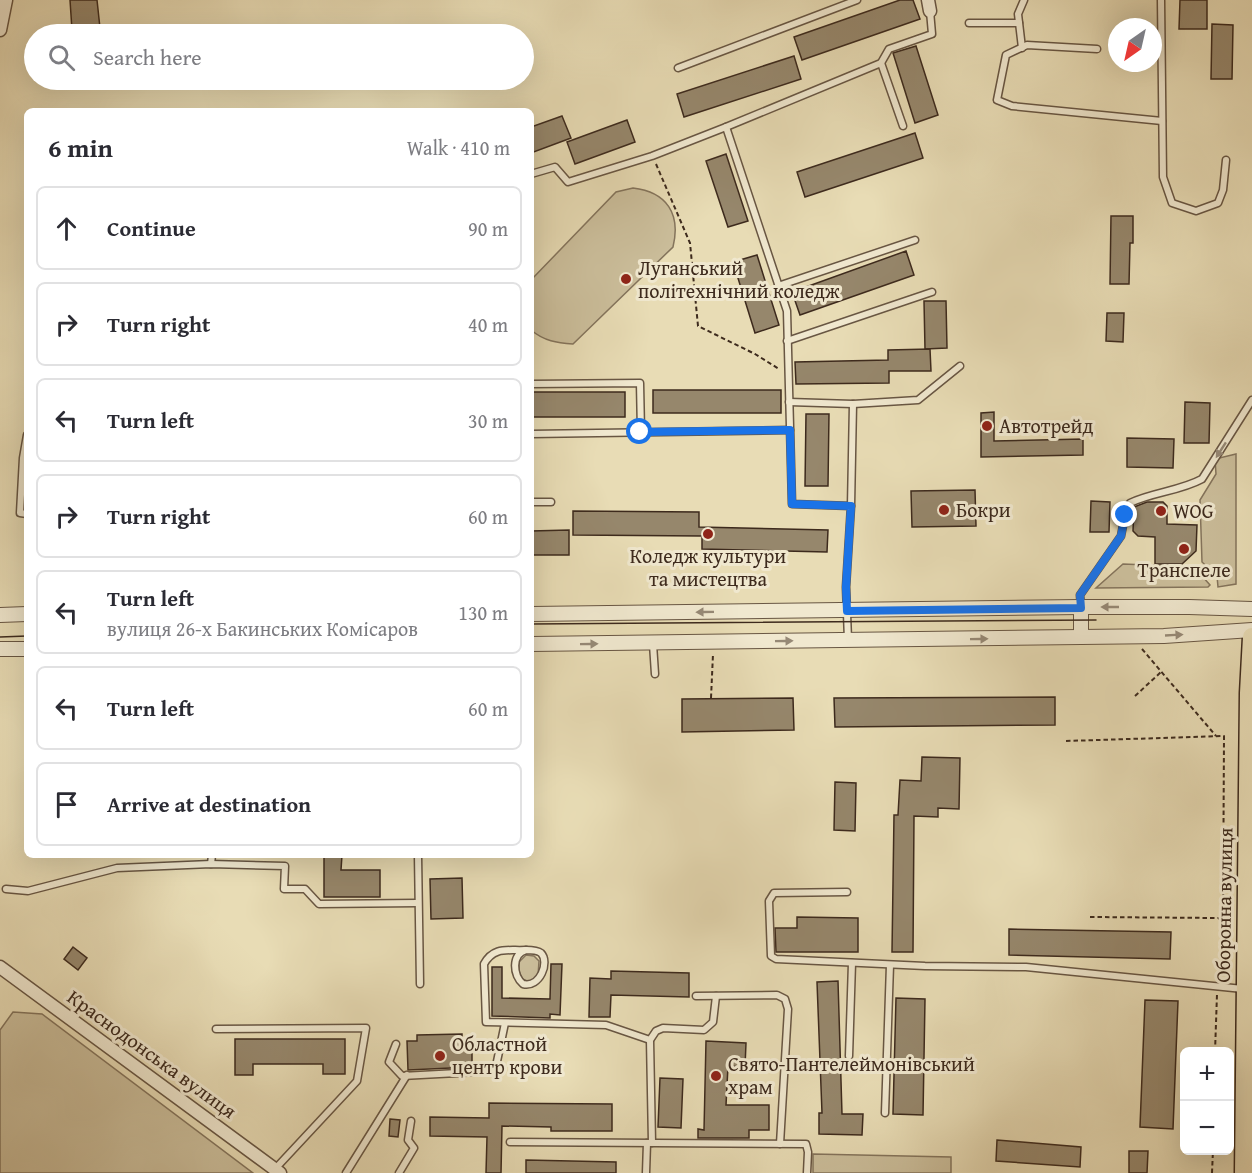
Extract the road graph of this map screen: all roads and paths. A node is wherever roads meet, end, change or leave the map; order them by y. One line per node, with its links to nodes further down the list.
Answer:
1 (6, 0): 8 (street)
2 (857, 0): 12 (lane)
3 (1024, 0): 7 (lane)
4 (1161, 0): 13 (lane)
5 (929, 6): 11 (lane)
6 (969, 23): 7 (lane)
7 (1019, 23): 9 (lane)
8 (0, 30)
9 (1022, 48): 10 (lane); 13 (lane)
10 (1097, 49)
11 (881, 63): 14 (lane); 15 (lane)
12 (678, 68)
13 (1162, 121): 17 (lane)
14 (903, 126)
15 (726, 127): 16 (lane); 20 (lane)
16 (652, 156): 18 (lane); 24 (path)
17 (1226, 160)
18 (534, 173)
19 (915, 240): 20 (lane)
20 (778, 286): 22 (lane)
21 (932, 292): 22 (lane)
22 (787, 341): 24 (lane)
23 (960, 366): 28 (lane)
24 (788, 375): 27 (lane)
25 (534, 384): 30 (lane)
26 (1252, 400): 37 (lane, one-way to 37)
27 (789, 402): 28 (lane); 29 (lane)
28 (853, 404): 35 (lane)
29 (790, 430): 30 (lane); 35 (lane)
30 (640, 432): 31 (lane)
31 (534, 434)
32 (24, 452): 36 (lane)
33 (534, 502): 34 (lane)
34 (550, 502)
35 (851, 506): 39 (lane)
36 (24, 514)
37 (1080, 601): 38 (street, one-way to 37); 39 (street); 44 (street)
38 (1252, 609)
39 (847, 611): 41 (street, one-way to 41); 46 (lane)
40 (24, 614): 42 (street)
41 (534, 614)
42 (0, 615)
43 (1252, 630): 44 (street, one-way to 43)
44 (1081, 637): 46 (street, one-way to 44)
45 (1252, 637): 73 (main road, Оборонна вулиця)
46 (848, 640): 47 (street, one-way to 46)
47 (713, 642): 48 (street); 56 (path)
48 (653, 643): 49 (street, one-way to 48); 54 (lane)
49 (534, 644)
50 (0, 649): 51 (street)
51 (24, 649)
52 (1141, 649): 53 (path)
53 (1161, 672): 55 (path); 57 (path)
54 (655, 674)
55 (1135, 696)
56 (711, 698)
57 (1216, 736): 58 (path); 66 (path)
58 (1066, 741)
59 (212, 858): 61 (lane)
60 (418, 858): 64 (lane)
61 (212, 864): 62 (lane); 64 (lane)
62 (6, 889)
63 (847, 892): 68 (lane)
64 (418, 903): 71 (lane)
65 (1090, 917): 66 (path)
66 (1223, 921): 72 (path)
67 (526, 950): 67 (lane); 76 (lane)
68 (852, 963): 69 (lane); 81 (lane)
69 (890, 965): 72 (lane); 83 (lane)
70 (0, 967): 89 (street, Краснодонська вулиця)
71 (420, 984)
72 (1218, 987): 73 (lane); 80 (path)
73 (1246, 990): 95 (main road, Оборонна вулиця)
74 (696, 996): 75 (lane)
75 (716, 996): 78 (lane); 87 (lane)
76 (505, 1023): 78 (lane); 82 (lane)
77 (216, 1029): 89 (lane)
78 (650, 1040): 86 (lane)
79 (396, 1044): 82 (lane)
80 (1215, 1047)
81 (849, 1056)
82 (407, 1076): 90 (lane)
83 (885, 1113)
84 (411, 1121): 91 (lane)
85 (510, 1142): 86 (lane)
86 (649, 1143): 87 (lane); 92 (lane)
87 (780, 1144): 93 (lane)
88 (1213, 1155): 94 (path)
89 (278, 1171)
90 (346, 1173)
91 (399, 1173)
92 (646, 1173)
93 (807, 1173)
94 (1212, 1173)
95 (1244, 1173)

